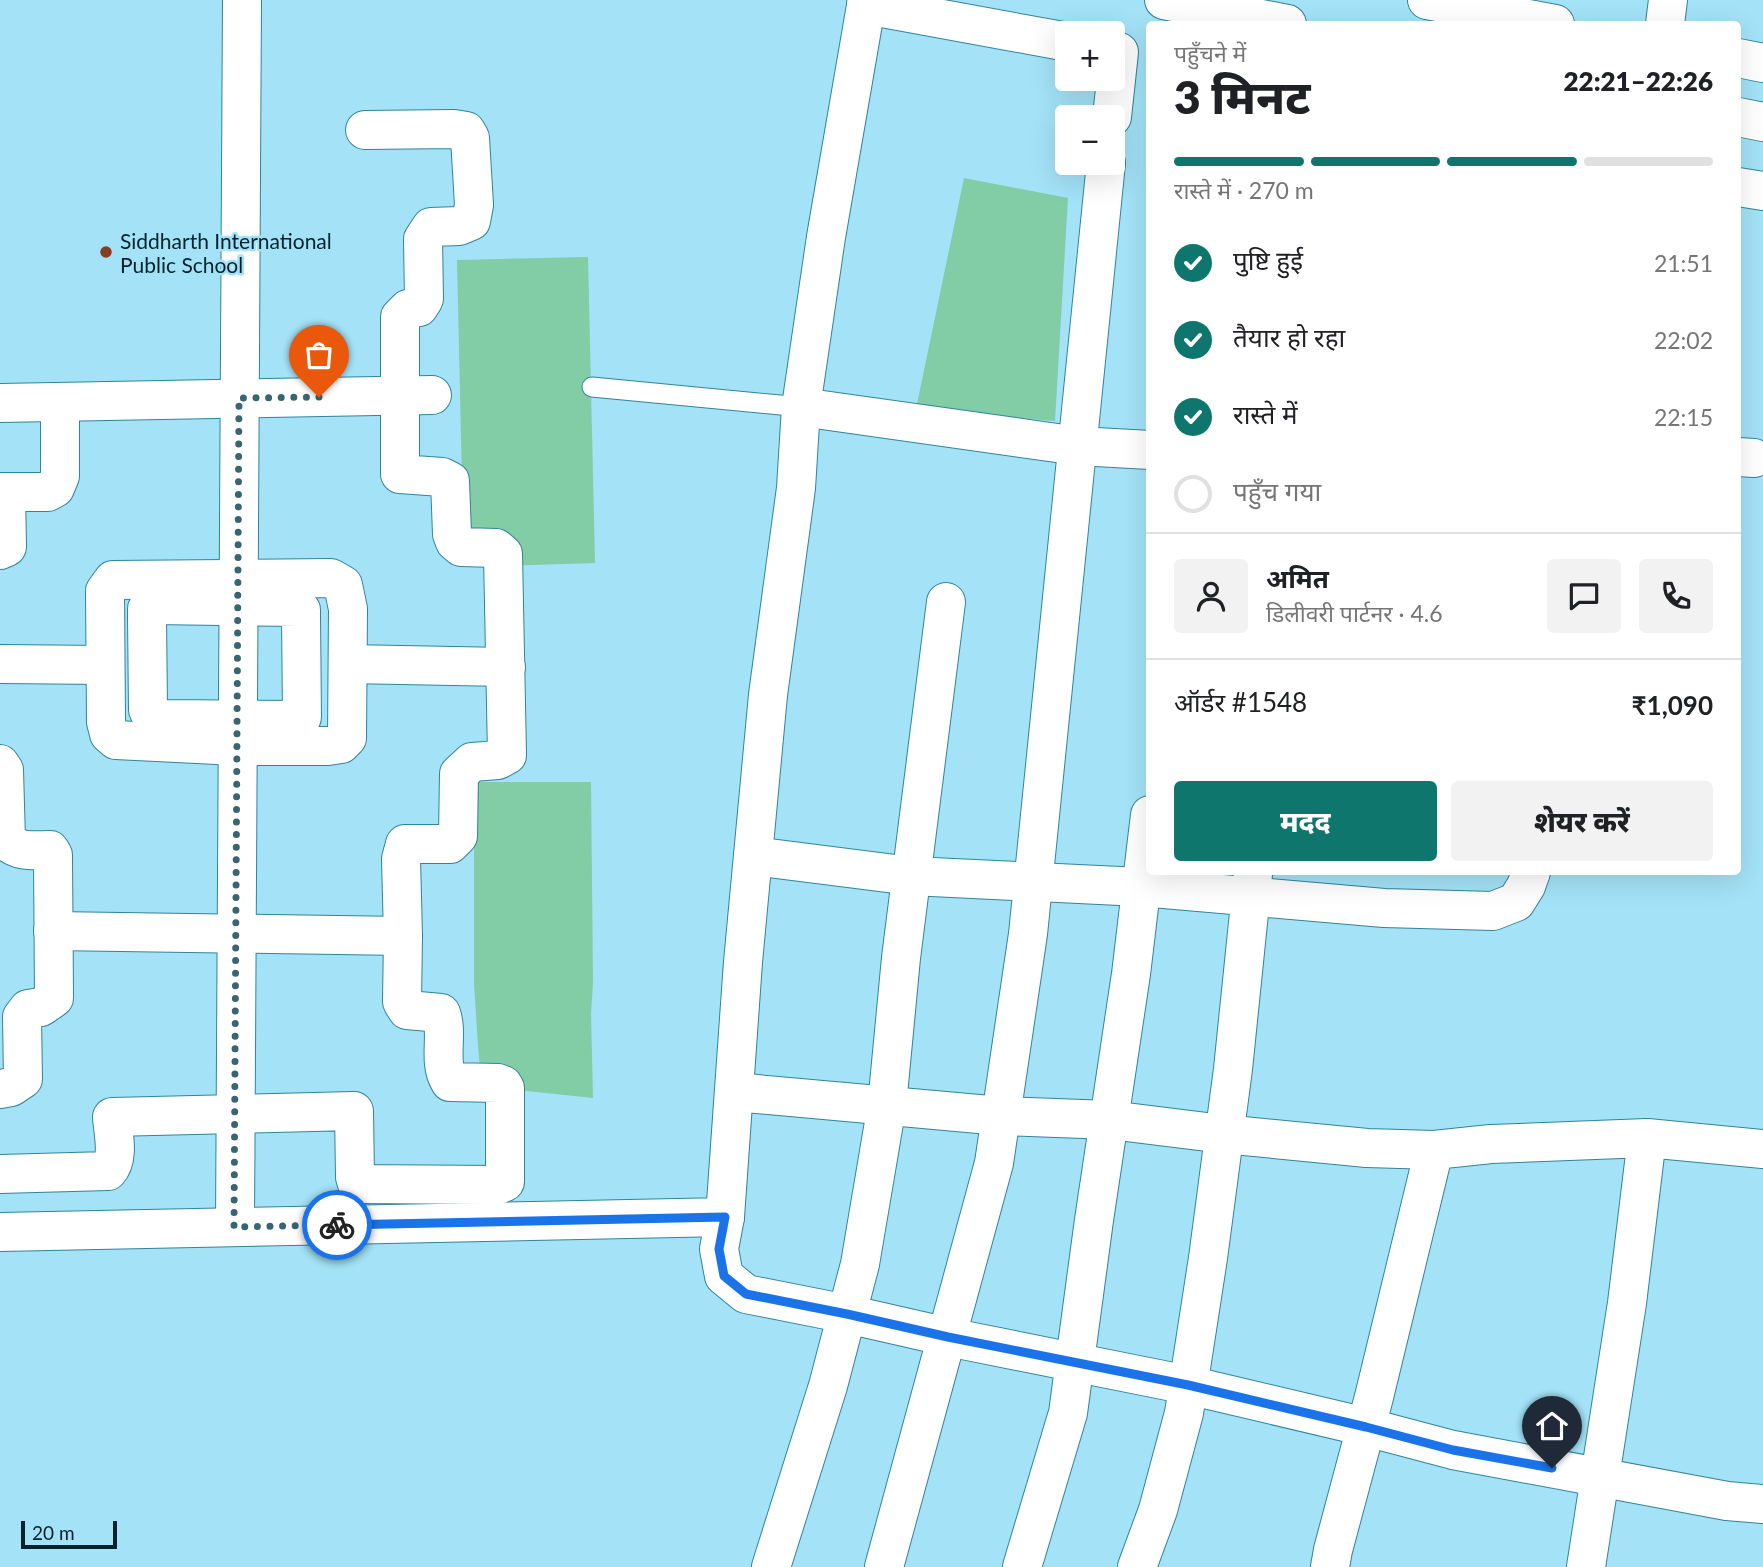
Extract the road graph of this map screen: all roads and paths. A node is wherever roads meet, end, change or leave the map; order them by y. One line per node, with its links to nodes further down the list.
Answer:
1 (242, 0): 22 (main road)
2 (1164, 0): 6 (main road)
3 (1427, 0): 7 (main road)
4 (1668, 0): 8 (main road)
5 (866, 2): 9 (main road); 25 (main road)
6 (1272, 21)
7 (1539, 21)
8 (1665, 21)
9 (1055, 39)
10 (1127, 54): 13 (main road)
11 (1741, 59): 12 (main road)
12 (1763, 63)
13 (1114, 105)
14 (1741, 118): 15 (main road)
15 (1763, 122)
16 (365, 130): 21 (main road)
17 (1105, 175): 26 (main road)
18 (1741, 187): 19 (main road)
19 (1763, 191)
20 (592, 387): 25 (lane)
21 (416, 396): 22 (main road); 35 (main road)
22 (239, 398): 23 (main road); 30 (main road)
23 (60, 402): 24 (main road); 28 (main road)
24 (0, 403)
25 (802, 407): 26 (main road); 39 (main road)
26 (1078, 446): 27 (main road); 42 (main road)
27 (1146, 450)
28 (3, 492): 29 (main road)
29 (0, 550)
30 (238, 593): 33 (main road); 34 (main road); 36 (main road); 36 (main road); 36 (main road)
31 (946, 602): 41 (main road)
32 (0, 664): 34 (main road)
33 (348, 664): 35 (main road); 36 (main road)
34 (105, 665): 36 (main road)
35 (506, 667): 47 (main road)
36 (237, 733): 46 (main road)
37 (0, 764): 45 (main road)
38 (1146, 847): 44 (main road)
39 (753, 856): 41 (main road); 49 (main road)
40 (1530, 875): 43 (main road)
41 (911, 876): 42 (main road); 50 (main road)
42 (1032, 883): 44 (main road); 52 (main road)
43 (1252, 884): 44 (main road); 54 (main road)
44 (1141, 887): 53 (main road)
45 (54, 931): 46 (main road); 48 (main road)
46 (236, 934): 47 (main road); 51 (main road)
47 (403, 936): 51 (main road)
48 (0, 1089)
49 (734, 1092): 50 (main road); 59 (main road)
50 (887, 1105): 52 (main road); 62 (main road)
51 (235, 1114): 58 (main road); 60 (main road)
52 (1001, 1116): 53 (main road); 63 (main road)
53 (1110, 1120): 54 (main road); 64 (main road)
54 (1223, 1134): 57 (main road); 65 (main road)
55 (1647, 1138): 56 (main road); 57 (main road); 67 (main road)
56 (1763, 1149)
57 (1434, 1150): 66 (main road)
58 (0, 1174)
59 (725, 1217): 60 (main road); 62 (main road)
60 (234, 1227): 61 (main road)
61 (0, 1232)
62 (847, 1314): 63 (main road); 69 (main road)
63 (948, 1337): 64 (main road); 70 (main road)
64 (1075, 1363): 65 (main road); 71 (main road)
65 (1188, 1385): 66 (main road); 72 (main road)
66 (1366, 1427): 67 (main road); 73 (main road)
67 (1601, 1477): 68 (main road); 74 (main road)
68 (1763, 1504)
69 (771, 1567)
70 (884, 1567)
71 (1022, 1567)
72 (1137, 1567)
73 (1330, 1567)
74 (1587, 1567)

